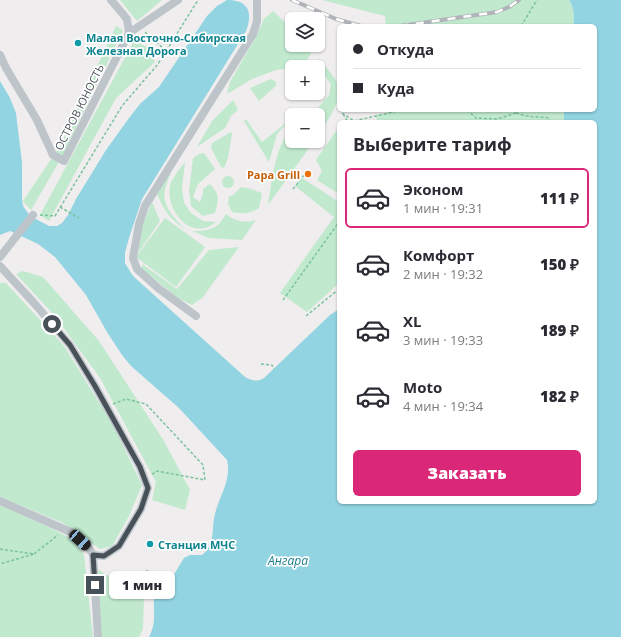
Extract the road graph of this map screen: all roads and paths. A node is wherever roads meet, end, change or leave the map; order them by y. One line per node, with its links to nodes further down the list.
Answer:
1 (112, 0): 7 (street)
2 (178, 0): 7 (street)
3 (198, 0): 8 (path)
4 (257, 0): 27 (street)
5 (537, 0): 6 (path)
6 (521, 24)
7 (129, 33): 8 (path); 9 (street, ОСТРОВ ЮНОСТЬ)
8 (166, 52): 19 (path)
9 (0, 55)
10 (392, 112): 14 (path)
11 (469, 112): 12 (path)
12 (516, 113): 16 (path)
13 (347, 120): 15 (path)
14 (354, 120)
15 (354, 120)
16 (550, 120)
17 (305, 174): 18 (path)
18 (293, 189)
19 (60, 207): 20 (path); 21 (path)
20 (32, 214): 23 (street)
21 (79, 218)
22 (337, 225): 26 (path)
23 (0, 257)
24 (0, 266): 37 (street)
25 (337, 291): 28 (path)
26 (283, 300)
27 (196, 316)
28 (306, 316)
29 (262, 364): 30 (path)
30 (274, 369)
31 (114, 404): 32 (path)
32 (152, 474)
33 (0, 501): 34 (street)
34 (65, 530): 36 (path); 37 (street)
35 (0, 549): 36 (path)
36 (34, 554): 38 (path)
37 (93, 555): 41 (street)
38 (0, 564)
39 (147, 570): 40 (path)
40 (150, 584)
41 (98, 637)

